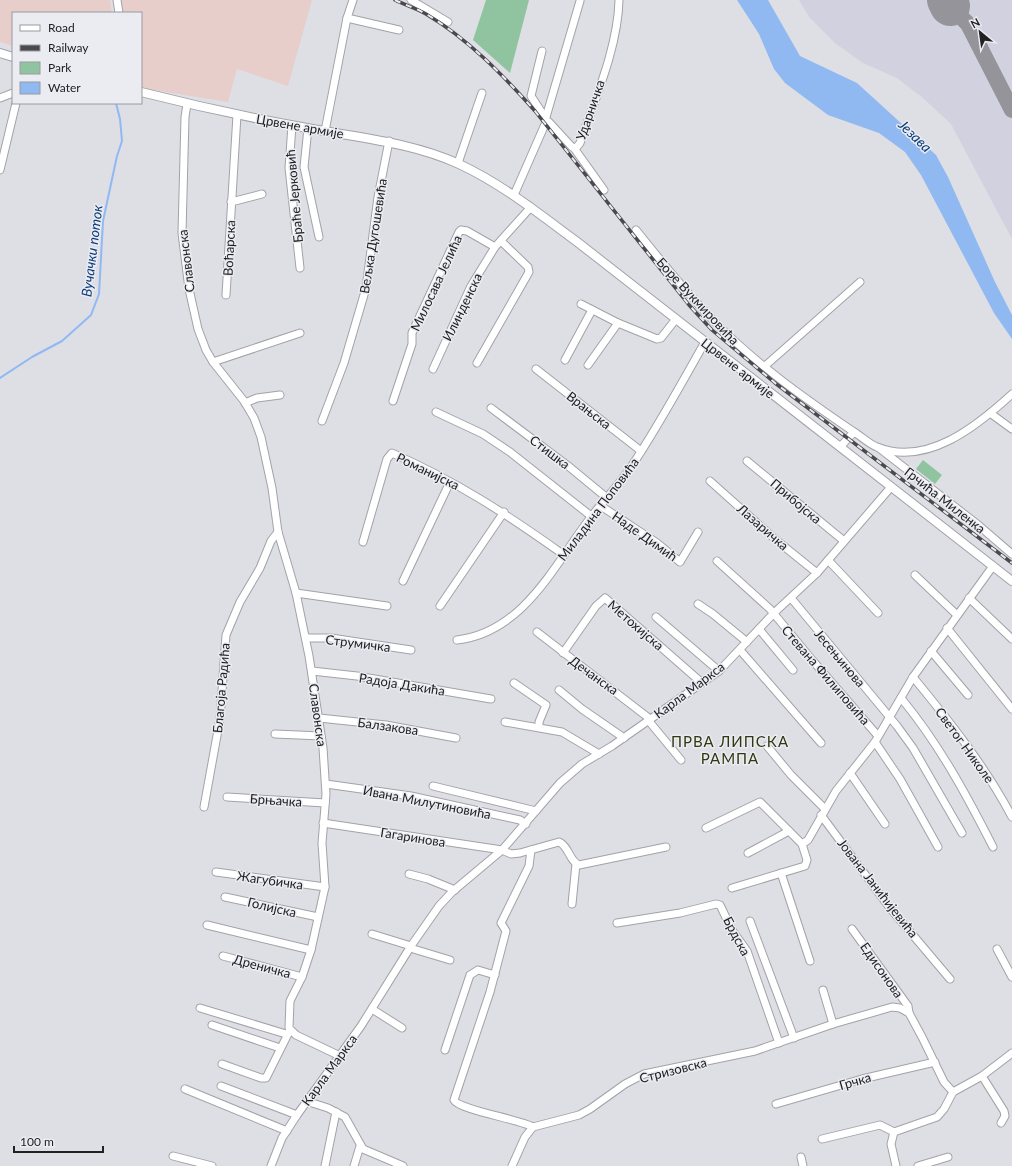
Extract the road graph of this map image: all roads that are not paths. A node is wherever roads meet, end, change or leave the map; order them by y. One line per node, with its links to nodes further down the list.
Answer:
1 (117, 0): 6 (street)
2 (354, 0): 7 (street)
3 (411, 0): 8 (street)
4 (619, 0): 25 (street, Ударничка)
5 (580, 1): 20 (street)
6 (119, 12)
7 (348, 18): 9 (street); 23 (street)
8 (448, 22)
9 (400, 30)
10 (542, 51): 20 (street)
11 (0, 53): 12 (main road)
12 (12, 57)
13 (142, 92): 18 (main road, Црвене армије)
14 (12, 93): 16 (street)
15 (482, 93): 26 (street)
16 (0, 98)
17 (16, 104): 27 (street)
18 (187, 104): 19 (main road, Црвене армије); 47 (street, Славонска)
19 (237, 115): 21 (main road, Црвене армије); 31 (street, Воћарска)
20 (546, 119): 25 (street, Ударничка); 30 (street)
21 (292, 125): 22 (main road, Црвене армије); 37 (street, Браће Јерковић)
22 (308, 128): 23 (main road, Црвене армије); 34 (street)
23 (325, 130): 24 (main road, Црвене армије)
24 (389, 141): 26 (main road, Црвене армије); 60 (street, Вељка Дугошевића)
25 (574, 148): 28 (street)
26 (458, 163): 30 (main road, Црвене армије)
27 (0, 170)
28 (604, 190)
29 (262, 194): 31 (street, Воћарска)
30 (514, 195): 32 (main road, Црвене армије)
31 (231, 202): 39 (street, Воћарска)
32 (531, 207): 35 (street); 42 (main road, Црвене армије)
33 (636, 230): 50 (street, Боре Вукмировића)
34 (320, 237)
35 (502, 242): 36 (street); 48 (street)
36 (495, 247): 51 (street, Илинденска); 55 (street, Милосава Јелића)
37 (300, 268)
38 (860, 282): 50 (street)
39 (226, 295)
40 (581, 304): 41 (street)
41 (592, 310): 43 (street); 46 (street)
42 (676, 319): 43 (street); 45 (main road, Црвене армије)
43 (618, 323): 49 (street)
44 (300, 333): 47 (street)
45 (705, 342): 63 (main road, Црвене армије); 65 (street, Миладина Поповића)
46 (565, 360)
47 (212, 362): 56 (street, Славонска)
48 (477, 363)
49 (588, 365)
50 (765, 366): 62 (street, Боре Вукмировића)
51 (432, 369)
52 (536, 369): 65 (street, Врањска)
53 (1012, 394): 59 (street)
54 (280, 395): 56 (street)
55 (393, 401)
56 (245, 403): 74 (street, Славонска)
57 (491, 408): 70 (street, Стишка)
58 (436, 412): 73 (street)
59 (990, 413): 61 (street); 64 (street)
60 (322, 421)
61 (1012, 429)
62 (854, 432): 63 (street); 64 (street, Грчића Миленка)
63 (840, 447): 69 (main road, Црвене армије)
64 (877, 447): 78 (street, Грчића Миленка)
65 (641, 451): 70 (street, Миладина Поповића)
66 (747, 461): 76 (street, Прибојска)
67 (710, 481): 83 (street, Лазаричка)
68 (450, 482): 72 (street, Романијска); 77 (street, Романијска); 85 (street)
69 (892, 487): 76 (street, Карла Маркса); 82 (main road, Црвене армије)
70 (607, 498): 71 (street, Миладина Поповића)
71 (601, 506): 73 (street, Миладина Поповића); 75 (street, Наде Димић)
72 (504, 512): 79 (street, Романијска); 92 (street)
73 (591, 516): 79 (street, Миладина Поповића)
74 (278, 532): 87 (street, Славонска); 138 (street, Благоја Радића)
75 (698, 532)
76 (844, 541): 80 (street, Карла Маркса)
77 (363, 542)
78 (1012, 554)
79 (564, 555): 102 (street, Миладина Поповића)
80 (828, 560): 83 (street, Карла Маркса); 94 (street)
81 (717, 561): 93 (street, Стевана Филиповића)
82 (993, 566): 86 (main road, Црвене армије); 89 (street)
83 (817, 573): 88 (street, Карла Маркса)
84 (915, 575): 95 (street)
85 (403, 581)
86 (1012, 581)
87 (296, 593): 91 (street); 100 (street, Славонска)
88 (791, 598): 93 (street, Карла Маркса); 119 (street, Јесењинова)
89 (969, 598): 95 (street); 101 (street)
90 (698, 604): 103 (street)
91 (387, 606)
92 (440, 606)
93 (774, 613): 98 (street, Карла Маркса); 128 (street, Стевана Филиповића)
94 (878, 613)
95 (957, 615): 97 (street)
96 (656, 618): 108 (street)
97 (947, 628): 106 (street); 118 (street)
98 (759, 629): 103 (street, Карла Маркса); 109 (street)
99 (537, 632): 107 (street, Дечанска)
100 (306, 638): 104 (street, Струмичка); 110 (street, Славонска)
101 (1012, 639)
102 (457, 640)
103 (747, 642): 105 (street, Карла Маркса)
104 (411, 650)
105 (740, 650): 108 (street, Карла Маркса); 129 (street)
106 (931, 651): 111 (street); 115 (street)
107 (563, 653): 112 (street, Метохијска); 121 (street, Дечанска)
108 (719, 670): 112 (street, Карла Маркса)
109 (793, 670)
110 (312, 671): 117 (street, Радоја Дакића); 120 (street, Славонска)
111 (913, 677): 116 (street); 141 (street, Светог Николе)
112 (702, 683): 121 (street, Карла Маркса)
113 (514, 684): 123 (street)
114 (559, 690): 127 (street)
115 (968, 695)
116 (901, 698): 119 (street); 151 (street)
117 (491, 699)
118 (1012, 709)
119 (890, 717): 128 (street); 147 (street, Јесењинова)
120 (319, 718): 125 (street, Славонска); 126 (street, Балзакова)
121 (649, 719): 127 (street, Карла Маркса); 132 (street, Карла Маркса)
122 (505, 722): 123 (street)
123 (539, 726): 131 (street)
124 (275, 734): 125 (street)
125 (321, 736): 134 (street, Славонска)
126 (456, 738)
127 (624, 738): 131 (street, Карла Маркса)
128 (877, 739): 133 (street); 150 (street, Стевана Филиповића)
129 (821, 742)
130 (766, 746): 140 (street, Јована Јанићијевића)
131 (599, 754): 139 (street, Карла Маркса)
132 (681, 760)
133 (850, 773): 140 (street); 144 (street)
134 (326, 784): 137 (street, Славонска); 143 (street, Ивана Милутиновића)
135 (433, 786): 139 (street)
136 (227, 797): 137 (street, Брњачка)
137 (325, 803): 142 (street, Славонска)
138 (204, 807)
139 (536, 811): 143 (street, Карла Маркса)
140 (823, 812): 148 (street); 179 (street, Јована Јанићијевића)
141 (1012, 817)
142 (323, 823): 152 (street, Гагаринова); 159 (street, Славонска)
143 (526, 824): 152 (street, Карла Маркса)
144 (885, 824)
145 (706, 828): 146 (street)
146 (789, 831): 148 (street); 154 (street)
147 (962, 833)
148 (802, 844): 157 (street)
149 (666, 847): 155 (street)
150 (938, 847)
151 (993, 847)
152 (502, 850): 153 (street, Гагаринова); 161 (street, Карла Маркса)
153 (531, 850): 155 (street, Гагаринова); 176 (street)
154 (748, 854)
155 (576, 864): 163 (street)
156 (216, 872): 159 (street, Жагубичка)
157 (781, 873): 160 (street); 175 (street)
158 (409, 874): 161 (street)
159 (325, 887): 164 (street, Славонска)
160 (732, 888)
161 (454, 890): 170 (street, Карла Маркса)
162 (225, 896): 164 (street, Голијска)
163 (572, 904)
164 (318, 917): 172 (street, Славонска)
165 (750, 921): 188 (street)
166 (617, 923): 189 (street, Брдска)
167 (207, 925): 172 (street)
168 (852, 928): 183 (street, Едисонова)
169 (372, 934): 170 (street)
170 (410, 947): 174 (street); 182 (street, Карла Маркса)
171 (997, 949): 178 (street)
172 (311, 950): 177 (street, Славонска)
173 (223, 956): 177 (street, Дреничка)
174 (450, 960)
175 (810, 961)
176 (495, 975): 191 (street); 205 (street)
177 (302, 977): 187 (street, Славонска)
178 (1012, 977)
179 (950, 979)
180 (823, 990): 184 (street)
181 (200, 1008): 187 (street)
182 (372, 1009): 186 (street); 193 (street, Карла Маркса)
183 (908, 1013): 184 (street, Стризовска); 194 (street)
184 (832, 1024): 188 (street, Стризовска)
185 (212, 1025): 190 (street)
186 (402, 1028)
187 (288, 1032): 190 (street, Славонска); 193 (street)
188 (794, 1038): 189 (street, Стризовска)
189 (779, 1043): 205 (street, Стризовска)
190 (280, 1048): 195 (street, Славонска)
191 (445, 1050)
192 (1012, 1053): 196 (street)
193 (340, 1056): 200 (street, Карла Маркса)
194 (935, 1062): 199 (street); 201 (street, Грчка)
195 (222, 1064)
196 (982, 1076): 199 (street); 204 (street)
197 (221, 1086): 203 (street)
198 (185, 1090): 206 (street)
199 (953, 1092): 207 (street)
200 (306, 1101): 202 (street); 203 (street, Карла Маркса)
201 (776, 1104)
202 (336, 1112): 209 (street); 216 (street)
203 (297, 1115): 206 (street, Карла Маркса)
204 (1001, 1123)
205 (533, 1127): 219 (street)
206 (287, 1131): 215 (street, Карла Маркса)
207 (894, 1132): 208 (street); 221 (street)
208 (822, 1139)
209 (360, 1146): 213 (street); 217 (street)
210 (174, 1156): 214 (street)
211 (948, 1157): 222 (street)
212 (801, 1158): 220 (street)
213 (388, 1163): 218 (street)
214 (212, 1166)
215 (271, 1166)
216 (325, 1166)
217 (354, 1166)
218 (404, 1166)
219 (512, 1166)
220 (803, 1166)
221 (896, 1166)
222 (918, 1166)

